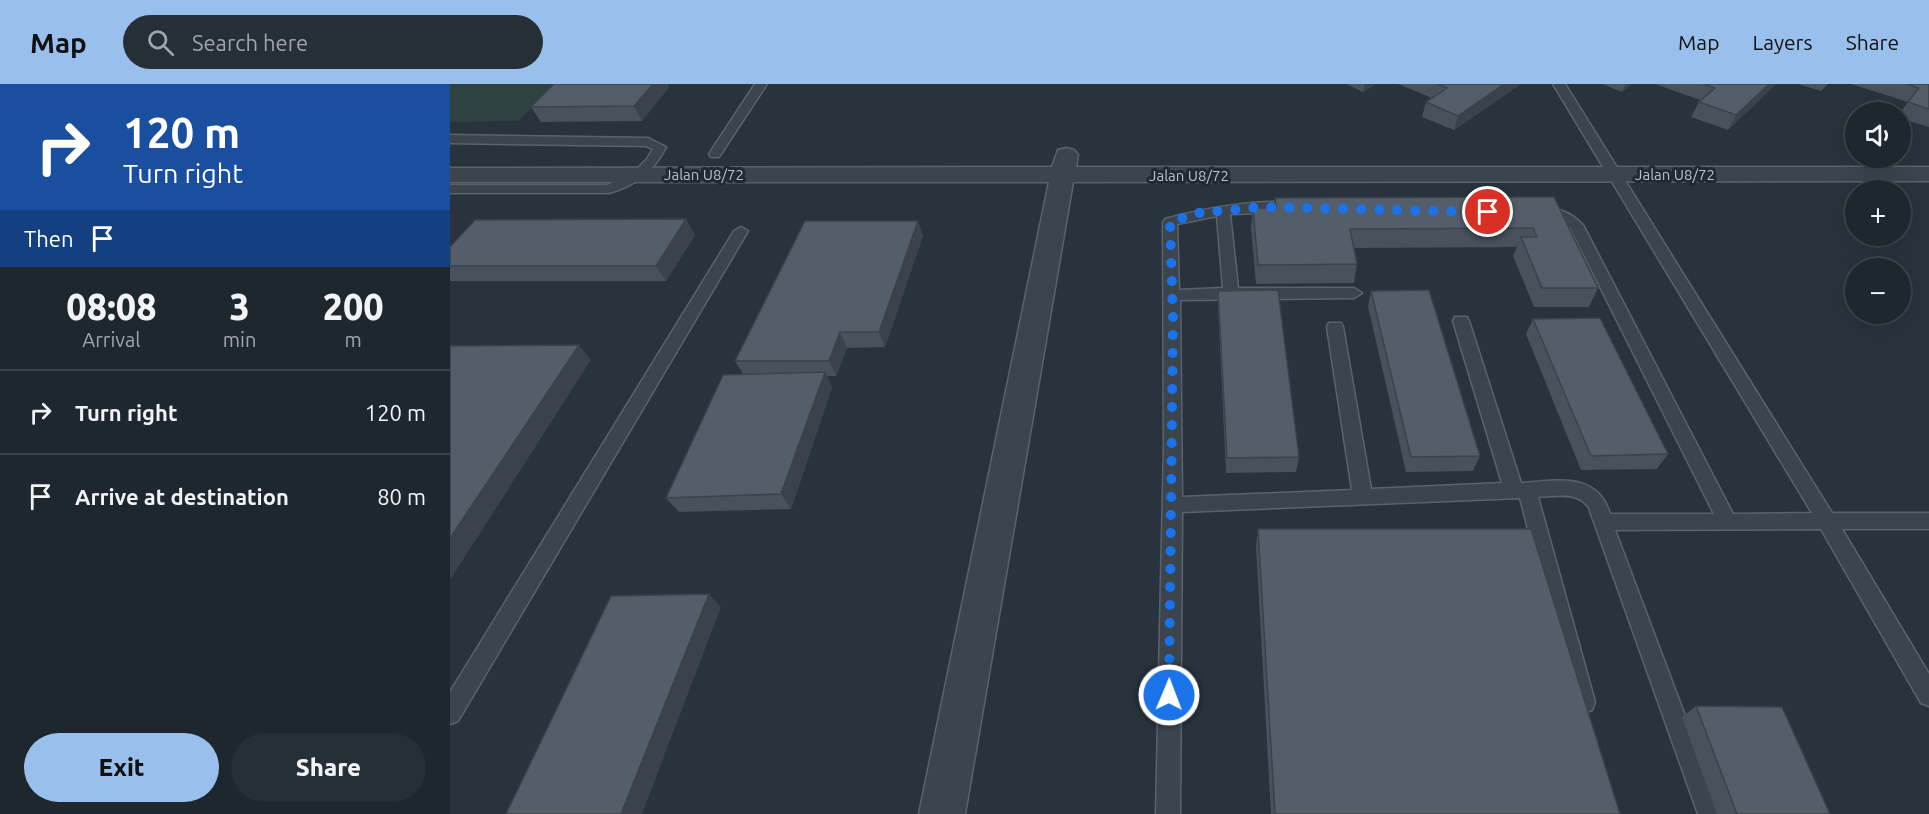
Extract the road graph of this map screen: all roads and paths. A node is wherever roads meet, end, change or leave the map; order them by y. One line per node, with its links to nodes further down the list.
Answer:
1 (761, 84): 10 (lane)
2 (1559, 84): 6 (lane)
3 (450, 139): 9 (lane)
4 (1422, 152): 11 (street, Jalan U8/72)
5 (1576, 152): 6 (street, Jalan U8/72)
6 (1600, 152): 7 (street, Jalan U8/72); 13 (lane)
7 (1623, 152)
8 (450, 154): 9 (street, Jalan U8/72)
9 (657, 154): 10 (street, Jalan U8/72); 12 (lane)
10 (716, 154): 11 (street, Jalan U8/72)
11 (1064, 165): 12 (street, Jalan U8/72); 13 (street, Jalan U8/72); 36 (street)
12 (640, 174): 15 (street, Jalan U8/72); 16 (lane)
13 (1614, 174): 14 (street, Jalan U8/72); 32 (lane)
14 (1929, 174)
15 (450, 175)
16 (450, 189)
17 (1308, 208): 18 (lane)
18 (1223, 211): 21 (lane); 23 (lane)
19 (1533, 213): 31 (lane)
20 (741, 231): 34 (lane)
21 (1231, 293): 22 (lane); 23 (lane)
22 (1354, 293)
23 (1173, 295): 28 (lane)
24 (1461, 321): 26 (lane)
25 (1335, 327): 27 (lane)
26 (1521, 490): 27 (lane); 30 (lane); 35 (lane)
27 (1363, 497): 28 (lane)
28 (1172, 505): 37 (lane)
29 (1929, 521): 32 (lane)
30 (1602, 522): 31 (lane); 38 (lane)
31 (1728, 522): 32 (lane)
32 (1827, 522): 33 (lane)
33 (1929, 695)
34 (450, 713)
35 (1590, 722)
36 (942, 814)
37 (1168, 814)
38 (1710, 814)

